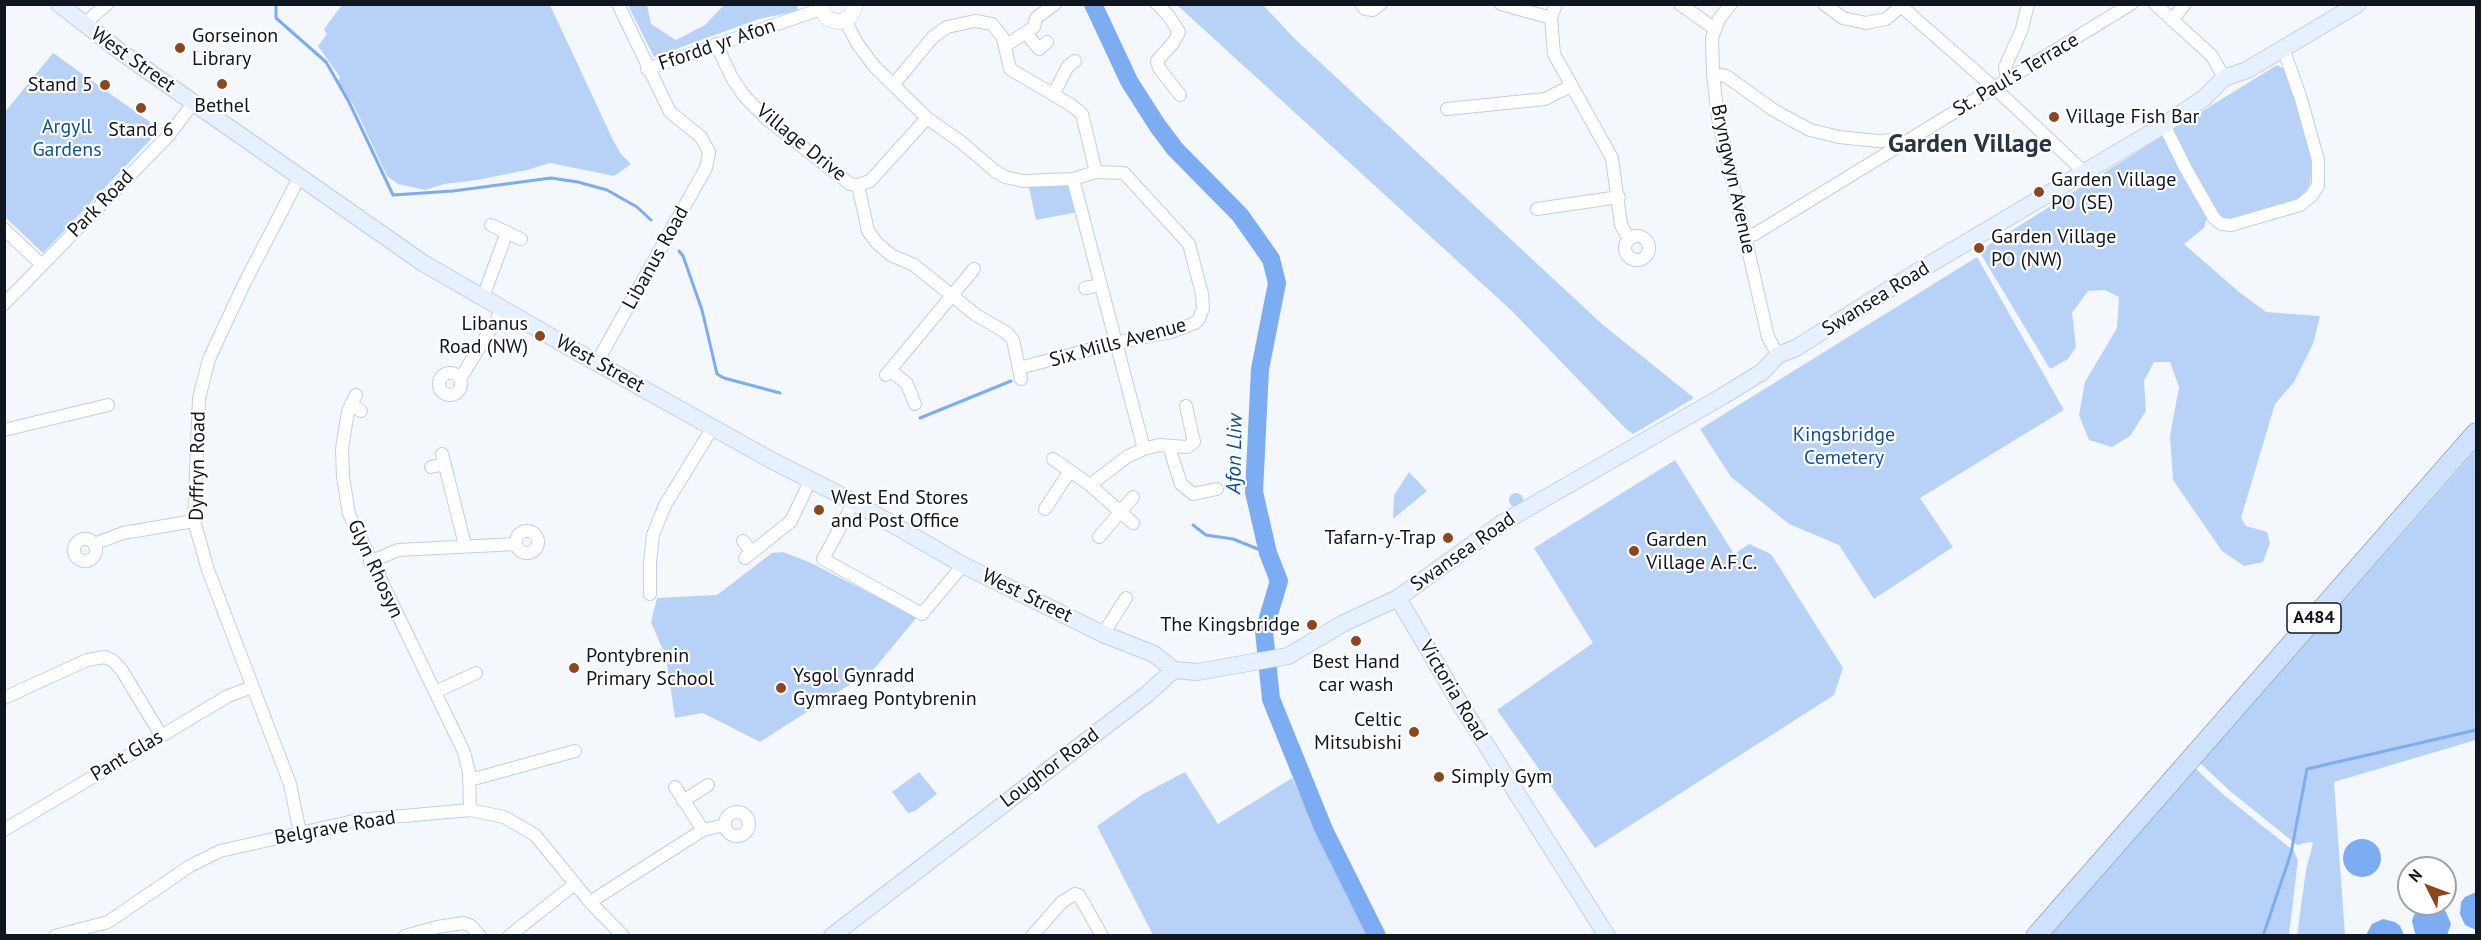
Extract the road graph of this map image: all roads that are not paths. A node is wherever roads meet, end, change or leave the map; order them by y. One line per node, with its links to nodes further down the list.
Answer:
1 (59, 4): 24 (main road, West Street)
2 (107, 4): 24 (street)
3 (618, 4): 32 (street)
4 (856, 4): 22 (street)
5 (1055, 4): 26 (street)
6 (1157, 4): 40 (street)
7 (1360, 4): 8 (street)
8 (1381, 4)
9 (1501, 4): 21 (street)
10 (1556, 4): 21 (street)
11 (1680, 4): 25 (street)
12 (1731, 4): 25 (street, Bryngwyn Avenue)
13 (1824, 4): 19 (street)
14 (2028, 4): 35 (street)
15 (2132, 4): 35 (street, St. Paul's Terrace)
16 (2155, 4): 23 (street)
17 (2185, 4): 23 (street)
18 (2358, 4): 30 (main road, Swansea Road)
19 (1903, 6): 38 (street)
20 (821, 7): 22 (street); 28 (street, Ffordd yr Afon)
21 (1551, 18): 37 (street)
22 (845, 20): 36 (street, Six Mills Avenue)
23 (2172, 20): 34 (street)
24 (83, 25): 41 (main road, West Street)
25 (1715, 28): 33 (street, Bryngwyn Avenue)
26 (1026, 33): 27 (street); 29 (street)
27 (1047, 42)
28 (716, 44): 32 (street, Ffordd yr Afon); 50 (street, Village Drive)
29 (1005, 46): 36 (street); 39 (street)
30 (2283, 48): 34 (main road, Swansea Road); 44 (street)
31 (1075, 61): 39 (street)
32 (647, 69): 69 (street, Libanus Road)
33 (1713, 74): 45 (street); 56 (street, Bryngwyn Avenue)
34 (2224, 78): 44 (main road, Swansea Road)
35 (2007, 79): 38 (street, St. Paul's Terrace)
36 (894, 84): 43 (street, Six Mills Avenue)
37 (1571, 86): 42 (street); 51 (street)
38 (1994, 87): 45 (street, St. Paul's Terrace); 47 (street)
39 (1053, 95): 46 (street)
40 (1180, 95)
41 (194, 102): 48 (main road, West Street); 59 (street, Park Road)
42 (1447, 109)
43 (927, 118): 49 (street, Six Mills Avenue); 50 (street, Village Drive)
44 (2164, 125): 47 (main road, Swansea Road)
45 (1903, 144): 56 (street, St. Paul's Terrace)
46 (1096, 172): 49 (street, Six Mills Avenue); 67 (street, Six Mills Avenue)
47 (2084, 172): 68 (main road, Swansea Road)
48 (300, 176): 64 (main road, West Street); 90 (street, Dyffryn Road)
49 (1073, 179): 61 (street)
50 (858, 185): 63 (street)
51 (1619, 197): 52 (street); 58 (street)
52 (1538, 209)
53 (491, 225): 55 (street)
54 (4, 229): 59 (street)
55 (507, 232): 57 (street); 64 (street)
56 (1745, 236): 68 (street, Bryngwyn Avenue)
57 (521, 238)
58 (1629, 239)
59 (42, 265): 65 (street, Park Road)
60 (974, 269): 63 (street)
61 (1101, 285): 62 (street); 67 (street)
62 (1085, 288)
63 (952, 295): 67 (street, Six Mills Avenue); 72 (street)
64 (483, 297): 66 (main road, West Street)
65 (4, 304)
66 (503, 309): 69 (main road, West Street); 70 (street)
67 (1115, 343): 79 (street)
68 (1778, 355): 101 (main road, Swansea Road)
69 (597, 362): 75 (main road, West Street)
70 (460, 379)
71 (356, 404): 97 (street, Glyn Rhosyn)
72 (915, 404)
73 (108, 405): 76 (street)
74 (1186, 406): 78 (street)
75 (713, 427): 83 (main road, West Street); 99 (street)
76 (4, 430)
77 (2476, 433): 130 (main road, A484)
78 (1169, 447): 79 (street); 85 (street)
79 (1144, 448): 84 (street)
80 (1053, 459): 82 (street)
81 (431, 467): 96 (street)
82 (1070, 471): 84 (street); 88 (street)
83 (812, 479): 87 (main road, West Street); 93 (street)
84 (1090, 485): 89 (street)
85 (1217, 489)
86 (1133, 497): 89 (street)
87 (854, 502): 98 (main road, West Street); 98 (street)
88 (1045, 509)
89 (1120, 512): 91 (street); 92 (street)
90 (194, 521): 94 (street); 105 (street, Dyffryn Road)
91 (1133, 523)
92 (1100, 537)
93 (743, 541)
94 (94, 544)
95 (516, 544): 96 (street)
96 (465, 545): 97 (street)
97 (370, 562): 106 (street, Glyn Rhosyn)
98 (963, 565): 102 (main road, West Street)
99 (650, 594)
100 (1126, 598): 102 (street)
101 (1398, 598): 103 (main road, Swansea Road); 129 (main road, Victoria Road)
102 (1103, 634): 103 (main road, West Street)
103 (1174, 670): 126 (main road, Loughor Road)
104 (476, 673): 106 (street)
105 (252, 687): 108 (street, Pant Glas); 118 (street, Dyffryn Road)
106 (435, 692): 110 (street, Glyn Rhosyn)
107 (4, 698): 108 (street)
108 (161, 735): 116 (street, Pant Glas)
109 (575, 751): 110 (street)
110 (470, 780): 114 (street, Glyn Rhosyn)
111 (708, 785): 113 (street)
112 (675, 787): 113 (street)
113 (683, 801): 117 (street)
114 (470, 810): 118 (street, Belgrave Road); 119 (street, Belgrave Road)
115 (725, 825): 117 (street)
116 (4, 830)
117 (703, 830): 120 (street)
118 (300, 833): 121 (street, Belgrave Road)
119 (575, 884): 120 (street, Belgrave Road); 124 (street)
120 (590, 902): 125 (street, Belgrave Road)
121 (55, 936)
122 (405, 936): 123 (street)
123 (480, 936)
124 (510, 936)
125 (623, 936)
126 (832, 936)
127 (1032, 936): 128 (street)
128 (1102, 936)
129 (1607, 936)
130 (2036, 936)

